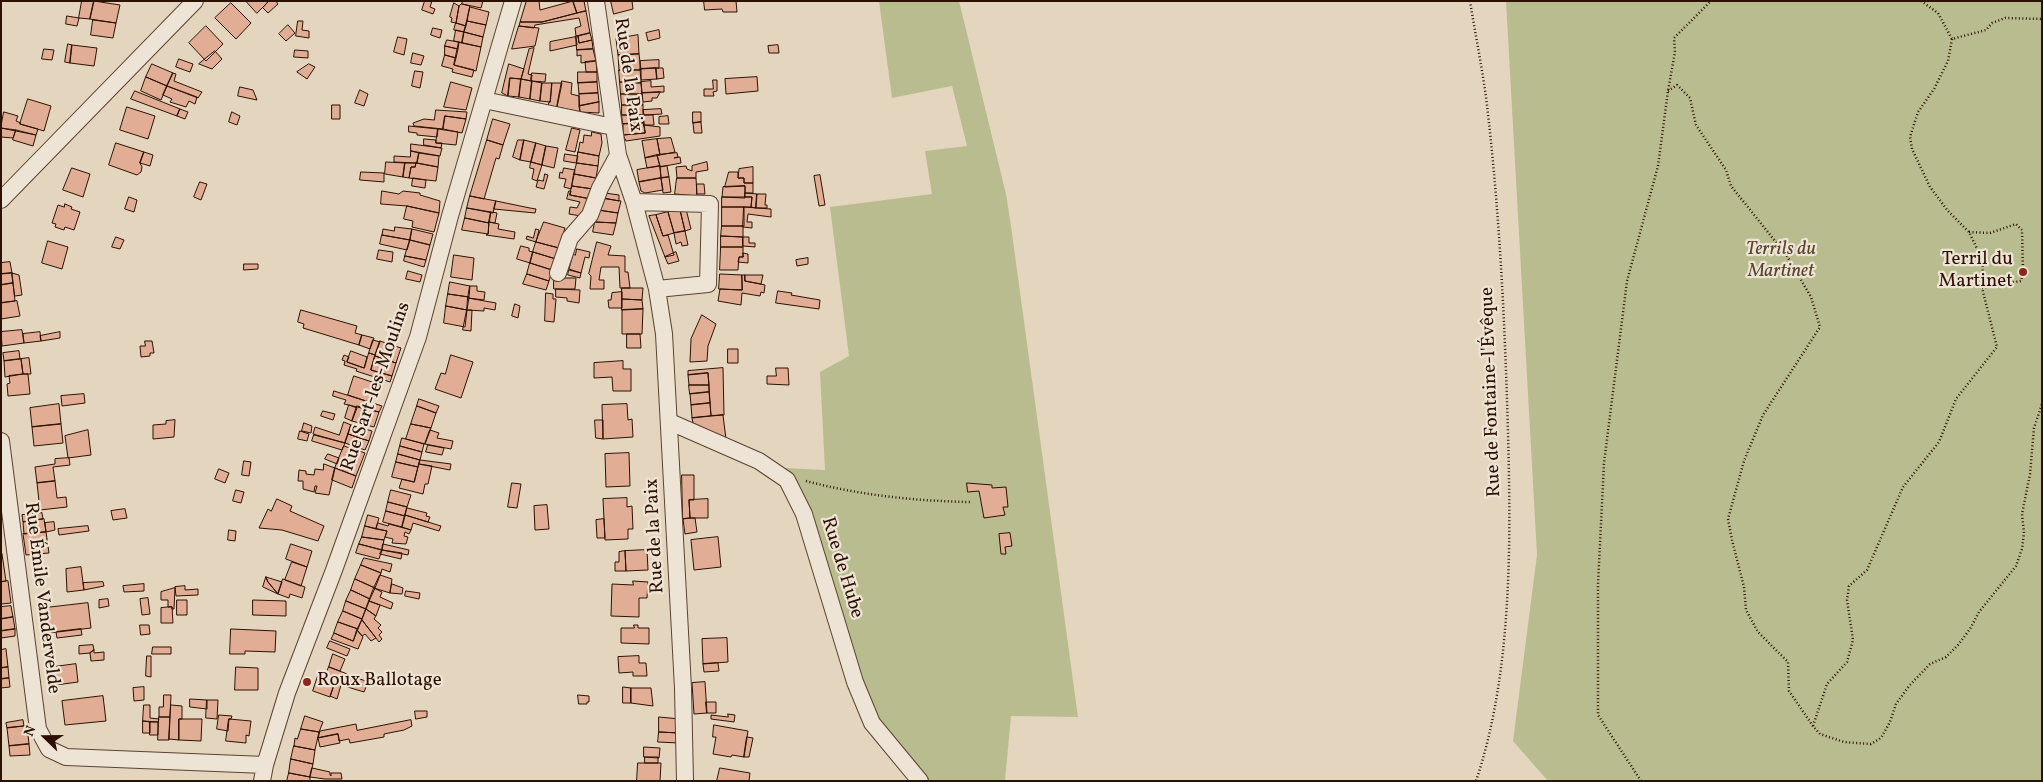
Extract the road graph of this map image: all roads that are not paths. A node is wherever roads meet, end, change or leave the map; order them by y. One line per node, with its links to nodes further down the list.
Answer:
1 (195, 1): 7 (street)
2 (596, 1): 5 (street, Rue de la Paix)
3 (509, 3): 4 (street, Rue Sart-les-Moulins)
4 (484, 100): 5 (street); 13 (street, Rue Sart-les-Moulins)
5 (613, 127): 6 (street, Rue de la Paix)
6 (618, 155): 8 (street, Rue de la Paix); 9 (street, Rue de la Paix)
7 (1, 200)
8 (634, 202): 10 (street, Rue de la Paix); 10 (street)
9 (558, 273)
10 (657, 289): 11 (street, Rue de la Paix)
11 (670, 422): 14 (street, Rue de la Paix); 15 (street, Rue de Hube)
12 (1, 441): 13 (street, Rue Émile Vandervelde)
13 (263, 773)
14 (685, 781)
15 (920, 781)

